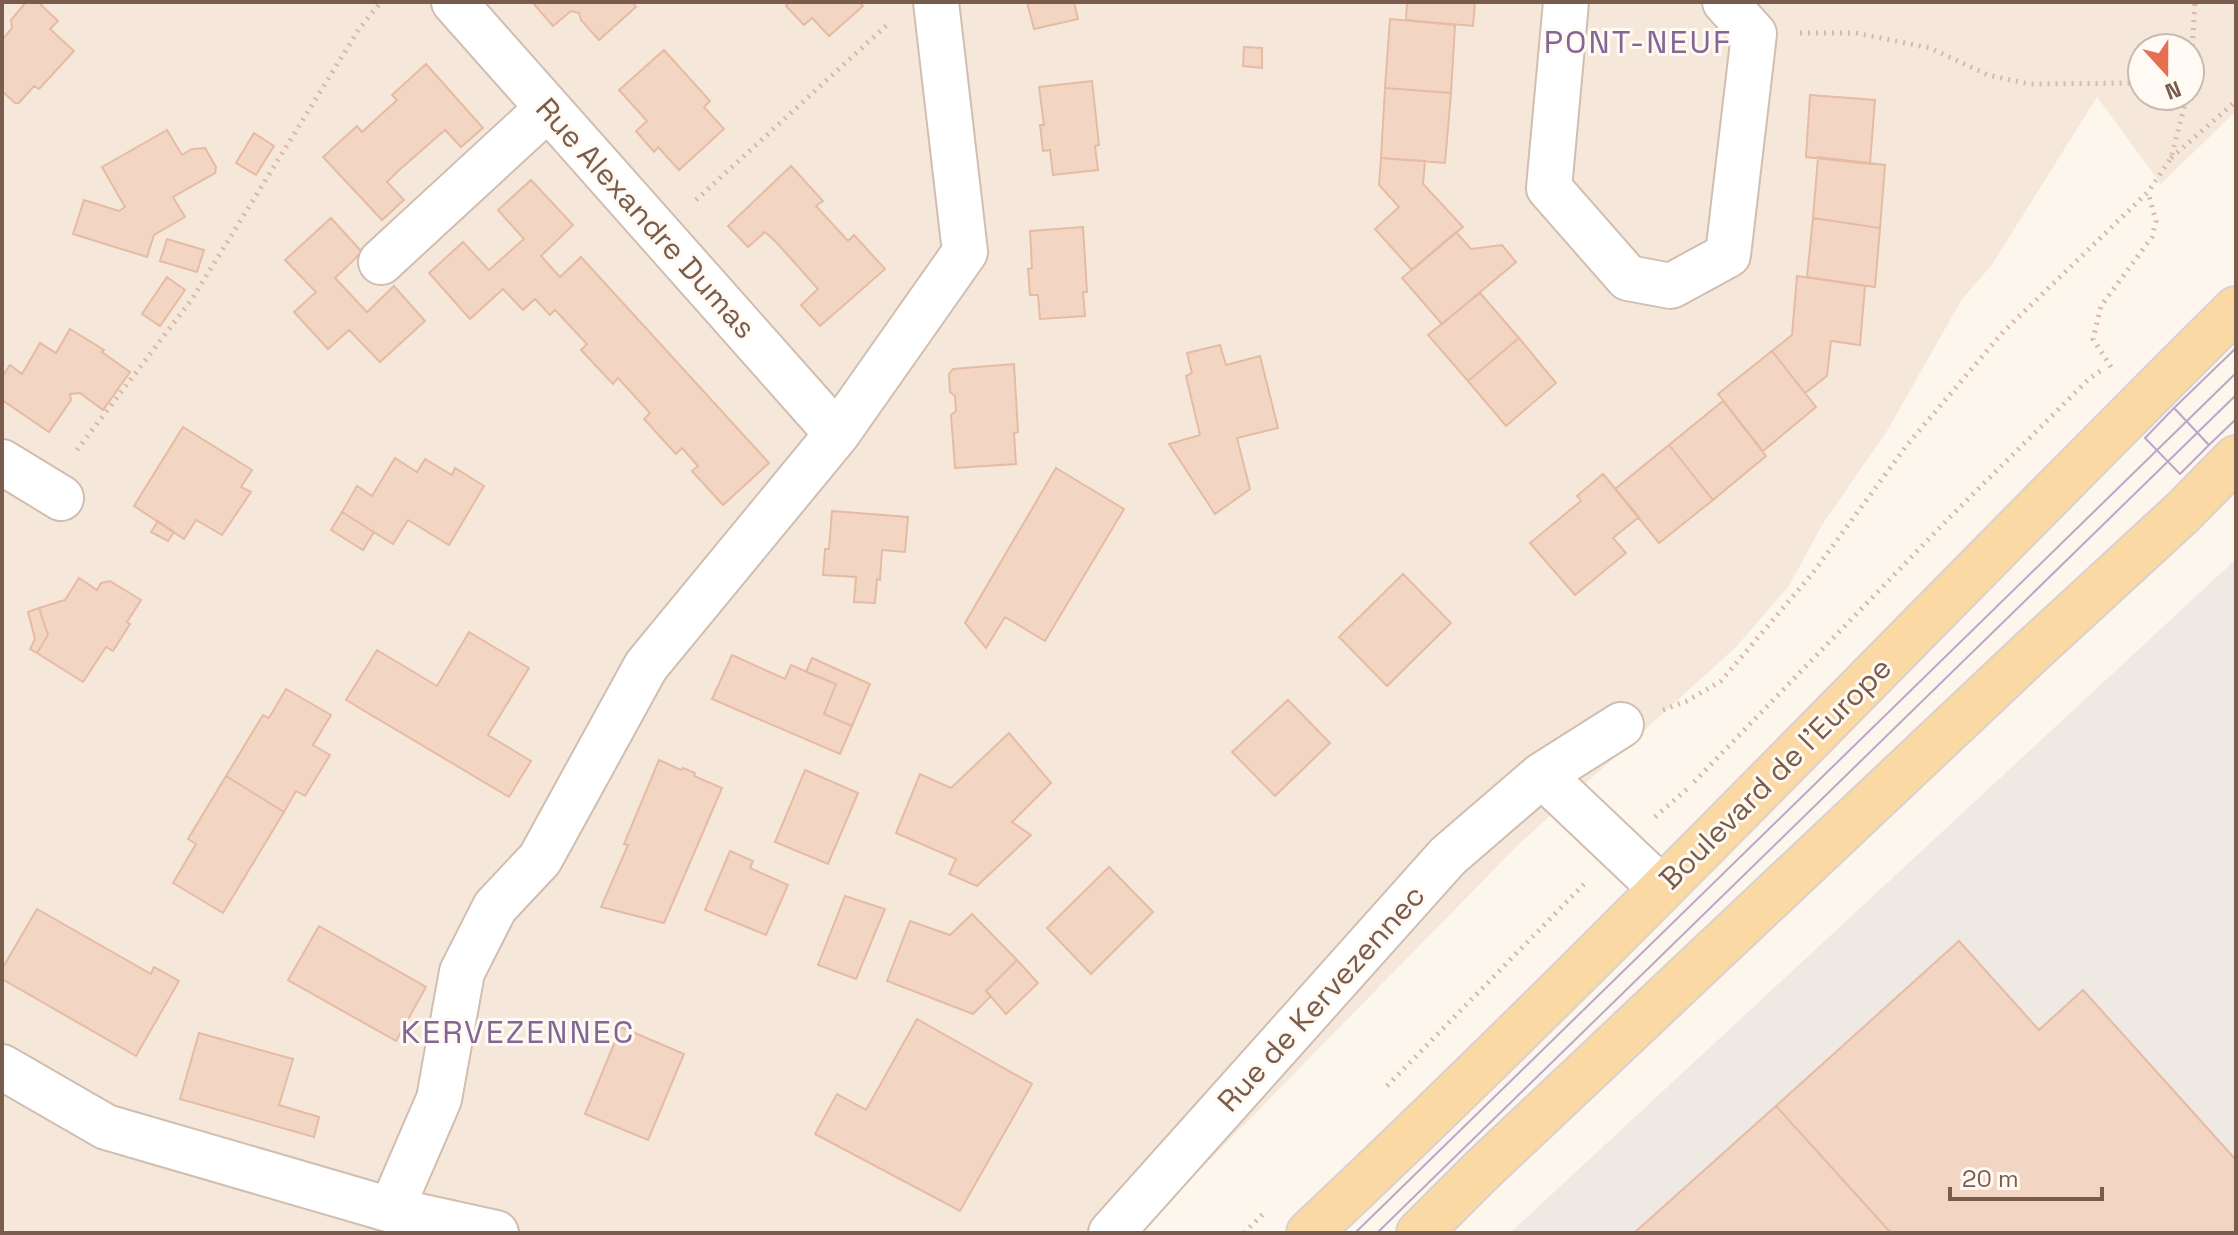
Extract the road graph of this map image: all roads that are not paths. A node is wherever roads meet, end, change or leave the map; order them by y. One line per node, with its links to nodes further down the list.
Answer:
1 (454, 2): 5 (street, Rue Alexandre Dumas)
2 (936, 2): 8 (street)
3 (1566, 2): 4 (street)
4 (1725, 2)
5 (548, 108): 6 (street); 8 (street, Rue Alexandre Dumas)
6 (381, 262)
7 (2236, 309): 14 (main road, Boulevard de l'Europe)
8 (837, 434): 16 (street)
9 (2236, 458): 20 (main road)
10 (2, 462): 11 (street)
11 (54, 493)
12 (1621, 725): 13 (street, Rue de Kervezennec)
13 (1542, 775): 14 (street); 18 (street, Rue de Kervezennec)
14 (1661, 888): 19 (main road, Boulevard de l'Europe)
15 (2, 1067): 16 (street)
16 (391, 1210): 17 (street)
17 (496, 1233)
18 (1111, 1233)
19 (1309, 1233)
20 (1419, 1233)

